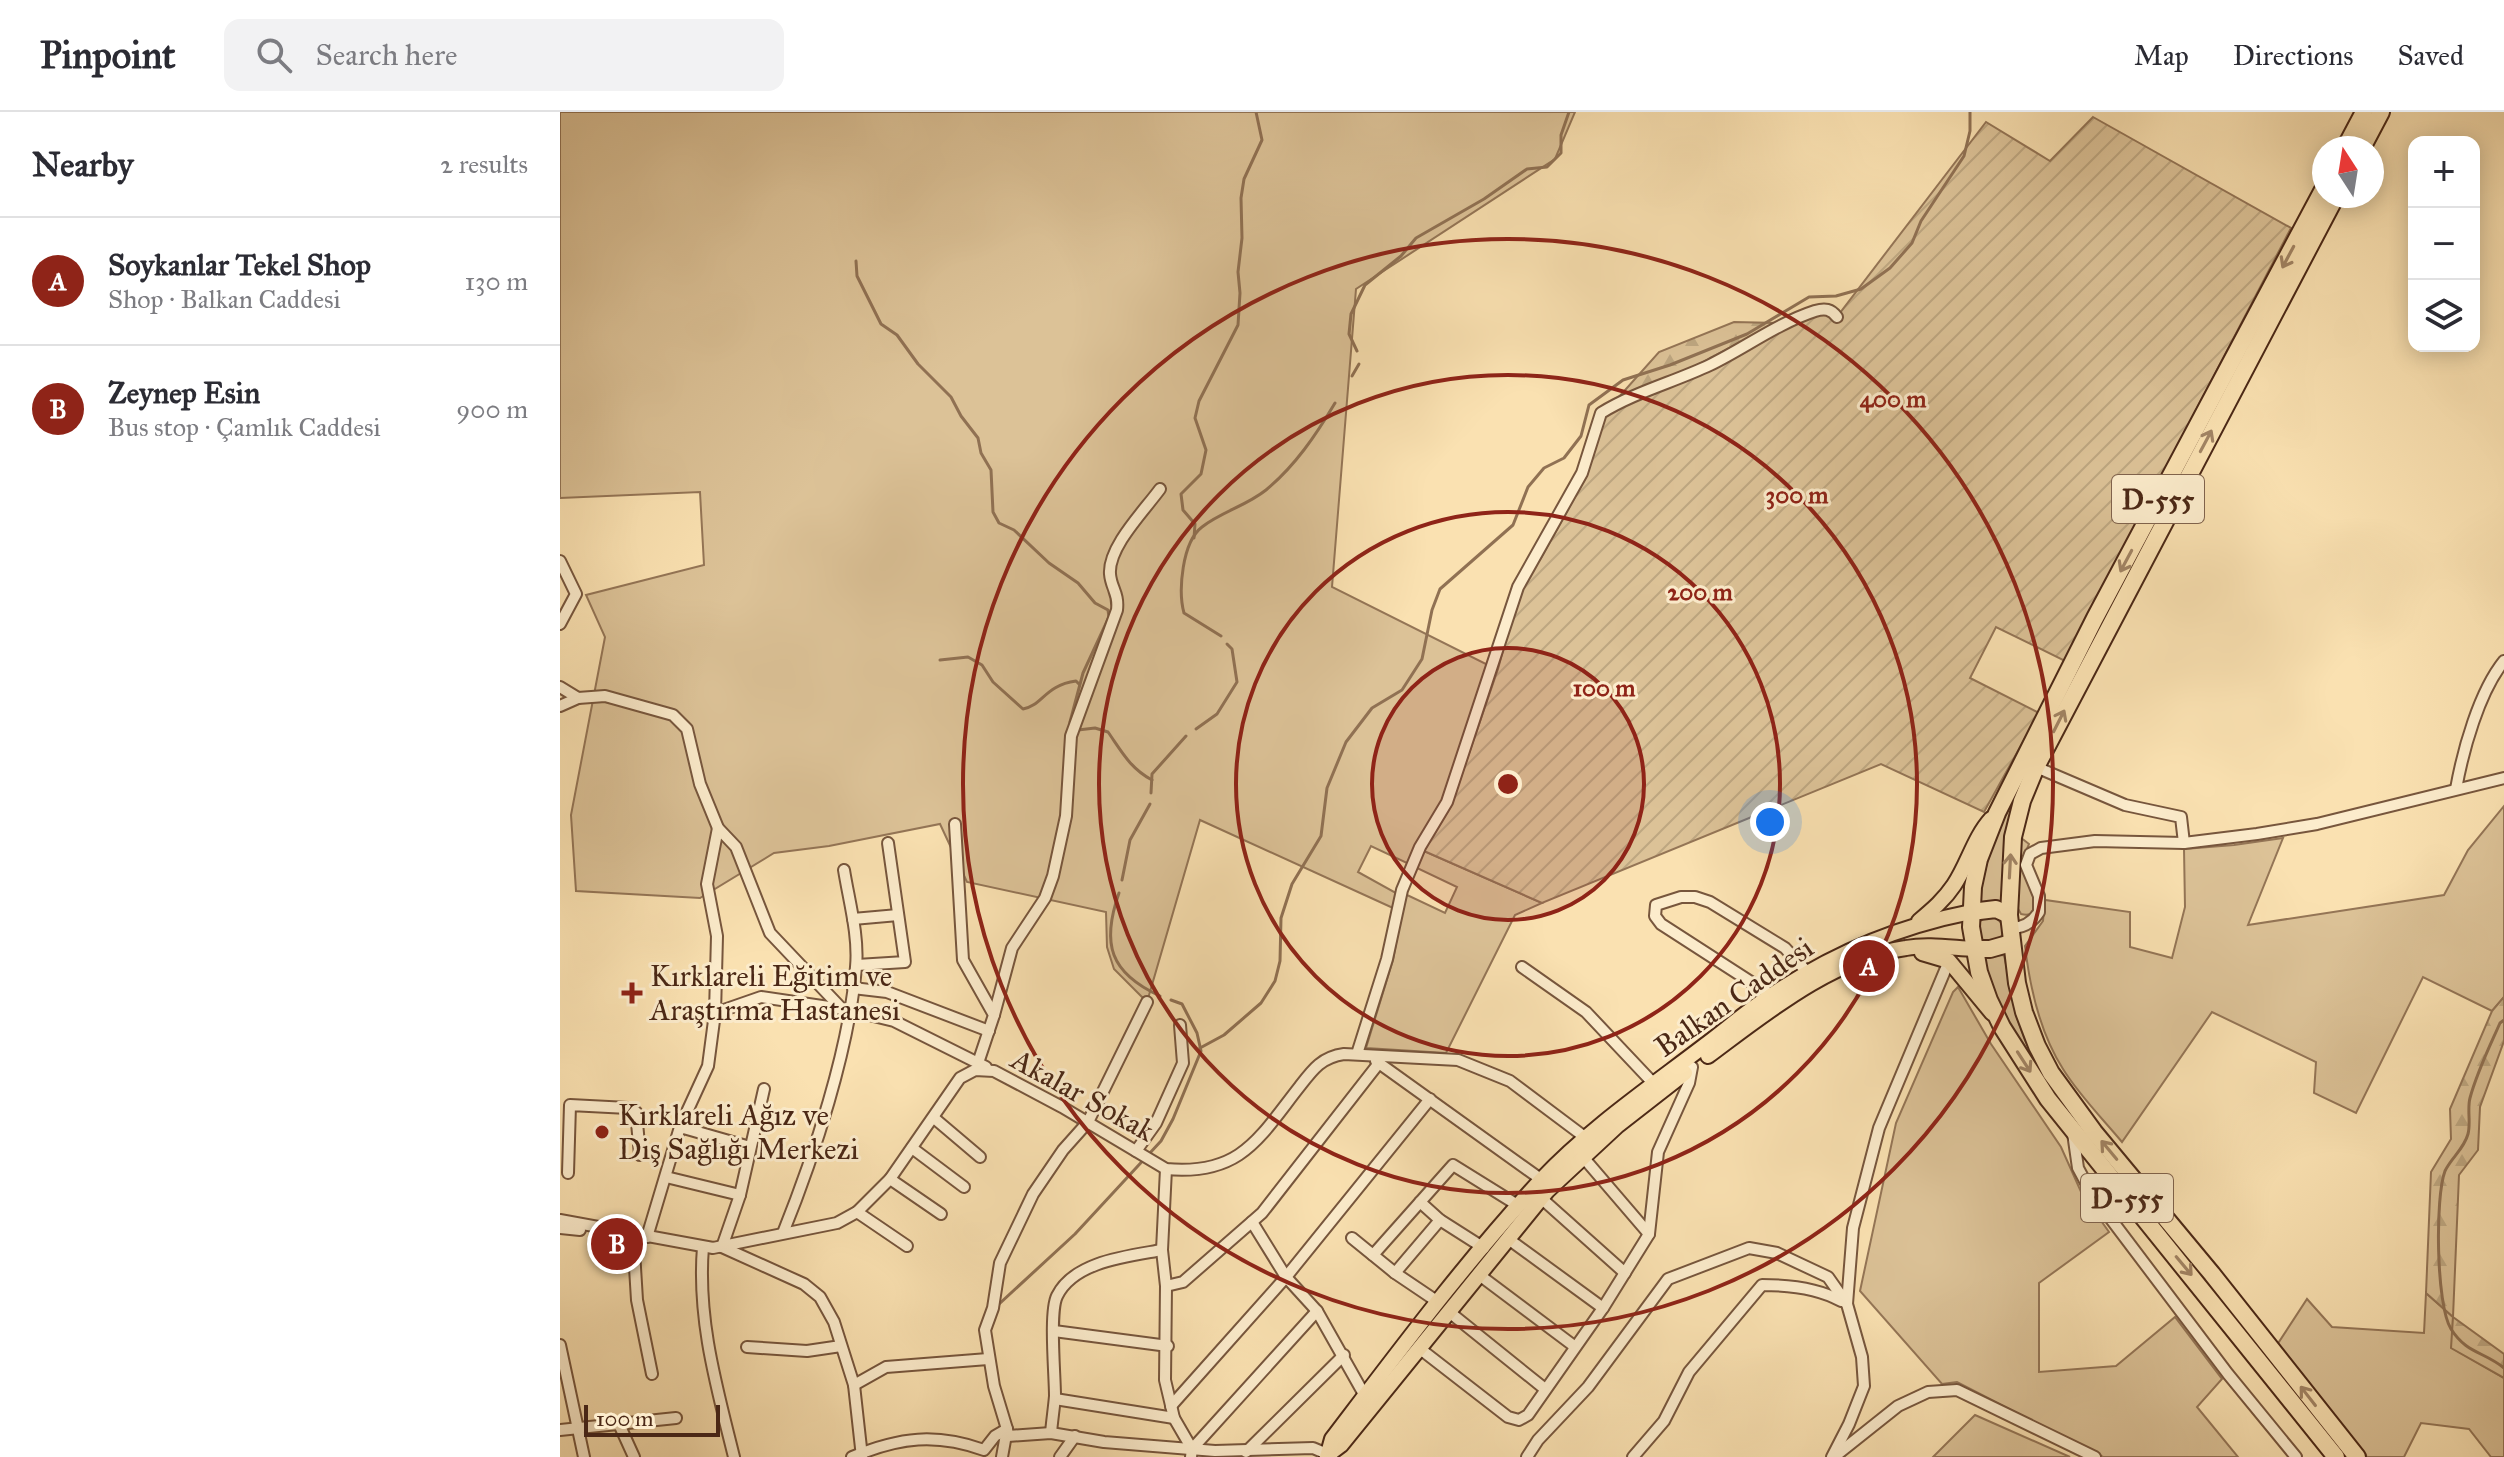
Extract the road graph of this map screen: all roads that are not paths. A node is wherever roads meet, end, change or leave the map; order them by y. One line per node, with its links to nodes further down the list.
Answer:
1 (2364, 112): 3 (highway)
2 (2381, 112): 4 (highway)
3 (2351, 136)
4 (2368, 136)
5 (2313, 208): 19 (highway, D-555, one-way to 19)
6 (2330, 208): 16 (highway, D-555, one-way to 6)
7 (1837, 317): 45 (street)
8 (1160, 489): 41 (street)
9 (560, 561): 10 (street)
10 (564, 581): 11 (street)
11 (560, 624)
12 (2504, 661): 18 (street)
13 (560, 687): 14 (street)
14 (578, 698): 15 (street); 21 (street)
15 (560, 706)
16 (2036, 767): 23 (street); 29 (highway, D-555, one-way to 16)
17 (2504, 778): 18 (street)
18 (2456, 789): 23 (street)
19 (1997, 813): 25 (highway, D-555); 28 (main road)
20 (955, 824): 41 (street)
21 (718, 828): 39 (street); 40 (street)
22 (888, 843): 26 (street)
23 (2184, 843): 29 (street)
24 (844, 870): 27 (street)
25 (1971, 912): 28 (main road, Balkan Caddesi); 29 (highway); 31 (highway, D-555)
26 (898, 915): 27 (street); 33 (street)
27 (853, 919): 33 (street)
28 (1914, 925): 35 (main road, Balkan Caddesi)
29 (2010, 929): 31 (highway); 141 (highway, D-555, one-way to 29)
30 (1907, 947): 31 (main road, Balkan Caddesi); 32 (main road); 48 (main road, Balkan Caddesi)
31 (1974, 949): 42 (highway, D-555)
32 (1949, 961): 42 (main road); 98 (street)
33 (857, 965): 36 (street)
34 (1522, 967): 49 (street)
35 (1808, 973): 37 (main road, Balkan Caddesi); 37 (street)
36 (853, 988): 39 (street); 44 (street)
37 (1771, 995): 49 (main road, Balkan Caddesi)
38 (1147, 1002): 53 (street)
39 (845, 1010): 40 (street, Akalar Sokak); 47 (street, Akalar Sokak); 81 (street)
40 (715, 1013): 54 (street)
41 (994, 1015): 44 (street)
42 (1997, 1018): 55 (highway, D-555, one-way to 55)
43 (1180, 1025): 60 (street)
44 (989, 1031): 47 (street)
45 (1362, 1054): 46 (street); 57 (street); 64 (street)
46 (1379, 1063): 51 (street); 78 (street)
47 (977, 1066): 52 (street); 53 (street, Akalar Sokak)
48 (1692, 1067): 57 (main road, Balkan Caddesi); 82 (street)
49 (1654, 1084): 57 (main road, Balkan Caddesi)
50 (764, 1089): 58 (street)
51 (1430, 1099): 68 (street); 96 (street)
52 (934, 1118): 59 (street); 62 (street)
53 (1088, 1122): 60 (street, Akalar Sokak); 110 (street)
54 (680, 1127): 58 (street); 66 (street)
55 (2073, 1131): 139 (street); 140 (highway, D-555, one-way to 140)
56 (564, 1136): 61 (street); 65 (street)
57 (1590, 1142): 63 (main road, Balkan Caddesi); 68 (main road, Balkan Caddesi)
58 (750, 1147): 70 (street)
59 (912, 1148): 67 (street); 69 (street)
60 (1137, 1152): 64 (street, Akalar Sokak)
61 (640, 1155)
62 (980, 1157)
63 (1583, 1157): 71 (main road, Balkan Caddesi); 82 (street)
64 (1166, 1169): 91 (street)
65 (568, 1173)
66 (666, 1177): 70 (street); 84 (street)
67 (890, 1179): 74 (street); 75 (street)
68 (1542, 1180): 73 (main road, Balkan Caddesi)
69 (964, 1187)
70 (740, 1195): 89 (street)
71 (1541, 1198): 86 (main road, Balkan Caddesi); 94 (street)
72 (1420, 1202): 73 (street); 77 (street); 92 (street)
73 (1519, 1206): 90 (main road, Balkan Caddesi)
74 (857, 1212): 81 (street); 87 (street)
75 (941, 1214)
76 (560, 1220): 80 (street)
77 (1440, 1220): 90 (street); 93 (street)
78 (1252, 1222): 96 (street); 97 (street)
79 (560, 1228): 80 (street)
80 (618, 1232): 83 (street)
81 (783, 1233): 89 (street)
82 (1649, 1234): 94 (street)
83 (633, 1235): 84 (street); 111 (street)
84 (647, 1237): 88 (street)
85 (1352, 1238): 92 (street)
86 (1507, 1238): 95 (main road, Balkan Caddesi); 100 (street)
87 (907, 1246)
88 (703, 1247): 89 (street); 132 (street)
89 (722, 1247): 104 (street)
90 (1484, 1248): 99 (main road, Balkan Caddesi)
91 (1162, 1250): 97 (street); 102 (street)
92 (1373, 1255): 93 (street)
93 (1395, 1273): 99 (street)
94 (1625, 1273): 100 (street)
95 (1478, 1274): 99 (main road, Balkan Caddesi); 106 (street)
96 (1286, 1277): 101 (street); 116 (street)
97 (1166, 1286): 105 (street)
98 (1847, 1304): 135 (street); 136 (street); 137 (street)
99 (1443, 1306): 108 (main road, Balkan Caddesi); 113 (street); 114 (main road, Balkan Caddesi)
100 (1603, 1308): 106 (street)
101 (1317, 1311): 109 (street); 126 (street)
102 (1054, 1331): 105 (street); 115 (street)
103 (560, 1345): 120 (street)
104 (841, 1346): 107 (street); 112 (street)
105 (1168, 1346): 116 (street)
106 (1574, 1346): 113 (street)
107 (747, 1347)
108 (1419, 1348): 113 (street); 129 (main road, Balkan Caddesi)
109 (1344, 1355): 114 (street); 125 (street)
110 (988, 1359): 112 (street); 121 (street)
111 (652, 1374)
112 (854, 1385): 128 (street)
113 (1545, 1389)
114 (1365, 1396): 129 (main road, Balkan Caddesi)
115 (1055, 1399): 118 (street); 123 (street)
116 (1171, 1406): 118 (street)
117 (676, 1418): 119 (street)
118 (1174, 1418): 126 (street)
119 (619, 1424): 120 (street); 131 (street)
120 (576, 1427): 122 (street); 130 (street)
121 (1007, 1429): 123 (street); 127 (street); 133 (street)
122 (560, 1430)
123 (1051, 1433): 124 (street)
124 (1075, 1436): 126 (street); 134 (street)
125 (1246, 1452): 126 (street); 129 (street)
126 (1191, 1453)
127 (982, 1454): 128 (street)
128 (859, 1456)
129 (1329, 1456)
130 (584, 1457)
131 (634, 1457)
132 (734, 1457)
133 (1002, 1457)
134 (1060, 1457)
135 (1527, 1457)
136 (1633, 1457)
137 (1833, 1457): 138 (street)
138 (2095, 1457)
139 (2296, 1457)
140 (2336, 1457)
141 (2357, 1457)

